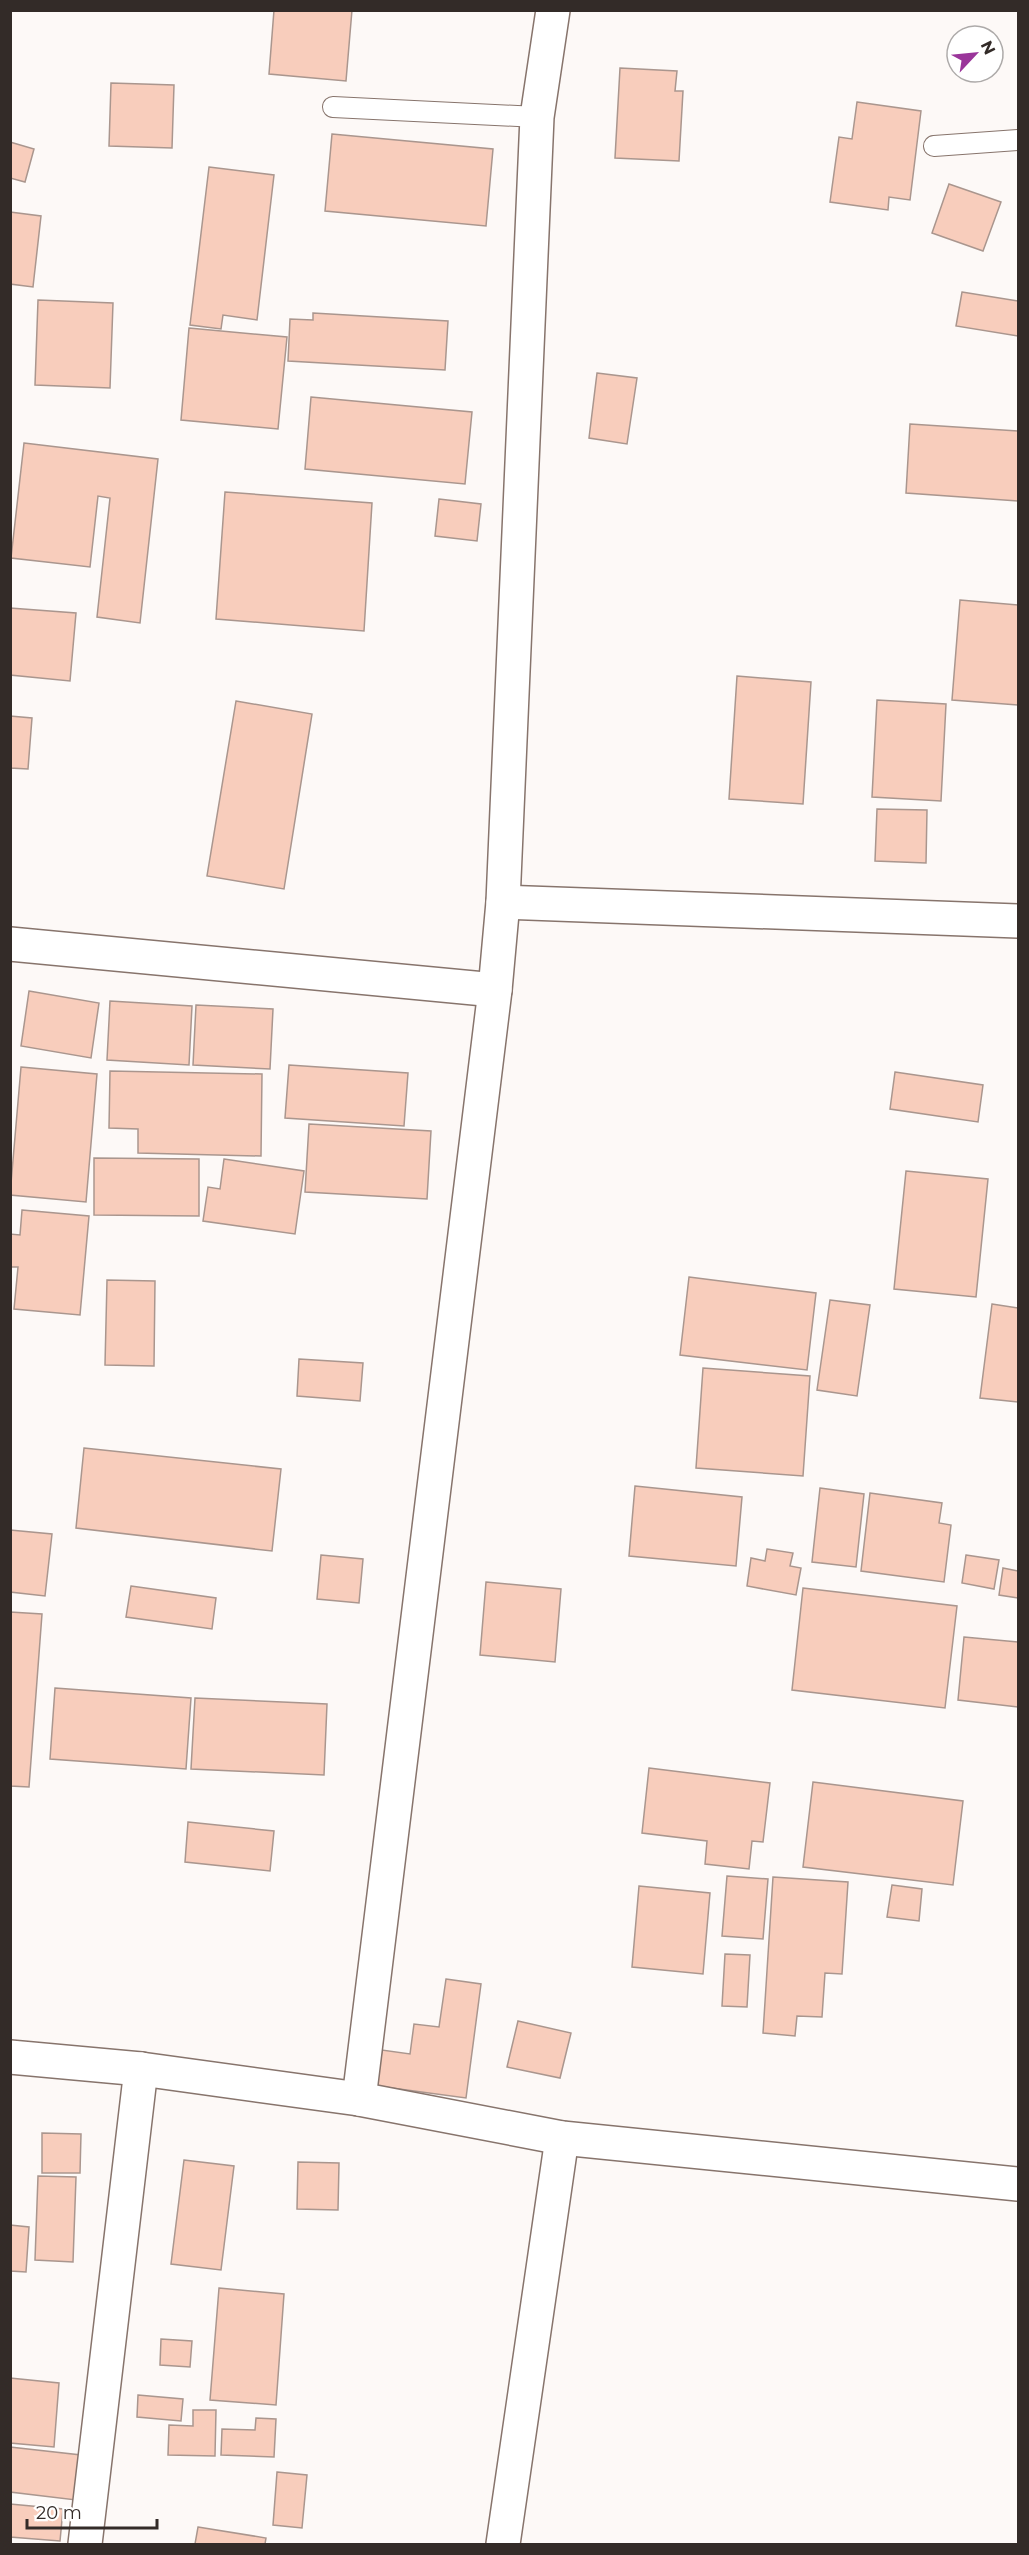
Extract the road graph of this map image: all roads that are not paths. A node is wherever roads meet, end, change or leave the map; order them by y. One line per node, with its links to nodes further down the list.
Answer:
1 (553, 10): 3 (street)
2 (333, 107): 3 (lane)
3 (537, 117): 6 (street)
4 (1018, 140): 5 (lane)
5 (934, 146)
6 (503, 902): 7 (street); 9 (street)
7 (1018, 921)
8 (10, 944): 9 (street)
9 (495, 990): 12 (street)
10 (10, 2057): 11 (street)
11 (141, 2070): 12 (street); 15 (street)
12 (359, 2099): 13 (street)
13 (562, 2138): 14 (street); 16 (street)
14 (1018, 2184)
15 (86, 2544)
16 (503, 2544)

